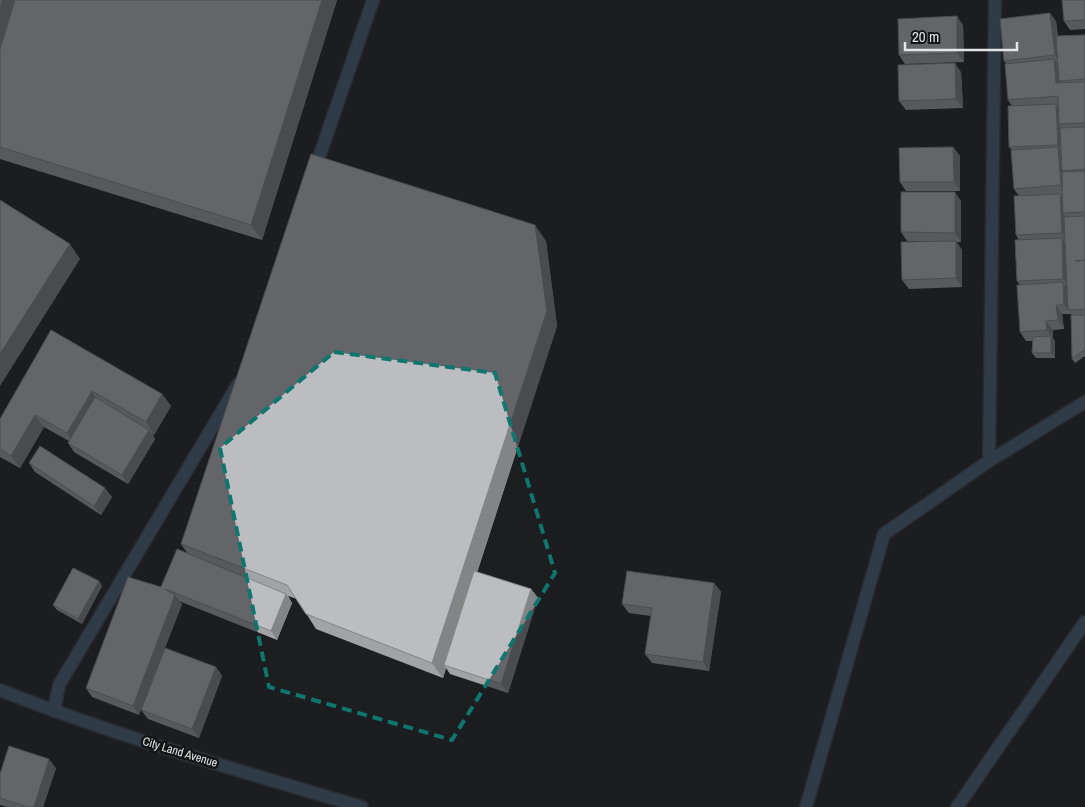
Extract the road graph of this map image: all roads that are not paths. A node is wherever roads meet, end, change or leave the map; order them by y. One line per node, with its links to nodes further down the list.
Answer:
1 (374, 0): 3 (street)
2 (995, 0): 6 (street)
3 (308, 188)
4 (244, 375): 9 (street)
5 (1085, 402): 6 (street)
6 (989, 461): 11 (street)
7 (1085, 622): 12 (street)
8 (0, 690): 9 (street, City Land Avenue)
9 (54, 711): 10 (street, City Land Avenue)
10 (362, 807)
11 (806, 807)
12 (957, 807)

